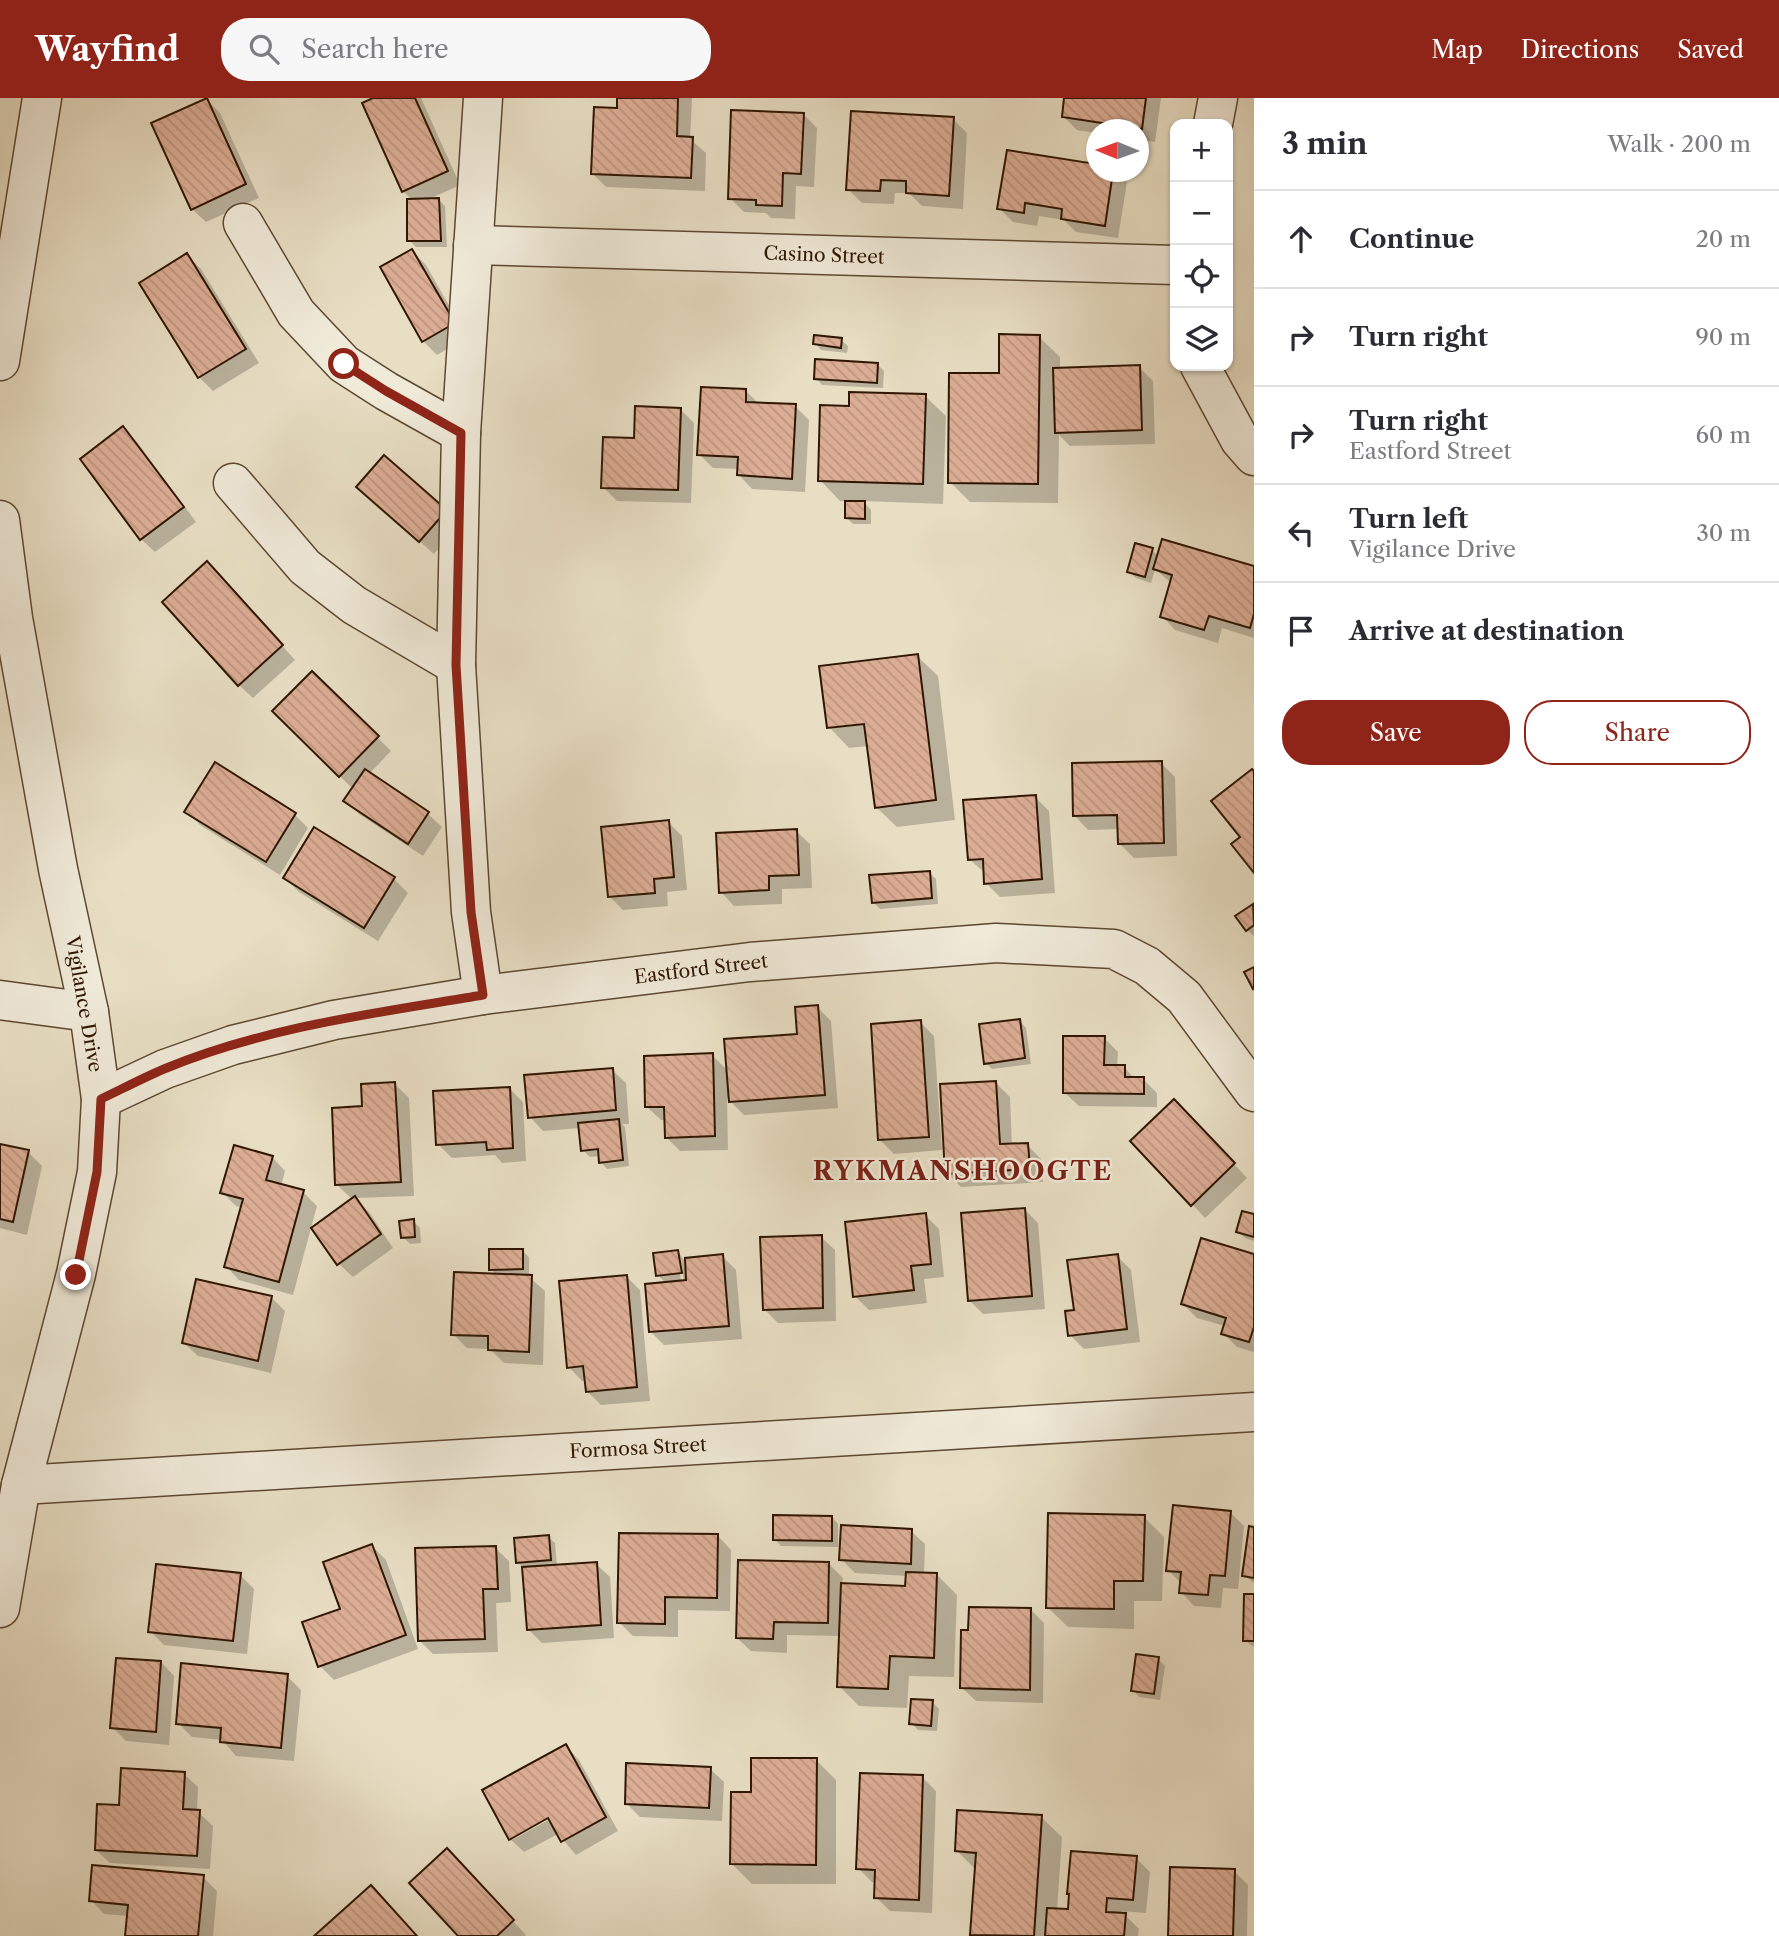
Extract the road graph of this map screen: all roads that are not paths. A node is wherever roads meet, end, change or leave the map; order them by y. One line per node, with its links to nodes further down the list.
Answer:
1 (42, 98): 8 (street)
2 (483, 98): 6 (street)
3 (1218, 98): 4 (street)
4 (1214, 119)
5 (243, 223): 10 (street)
6 (473, 245): 7 (street, Casino Street); 10 (street)
7 (1170, 265)
8 (0, 362)
9 (1203, 371): 11 (street)
10 (461, 433): 14 (street)
11 (1254, 456)
12 (233, 483): 14 (street)
13 (0, 520): 17 (street, Vigilance Drive)
14 (456, 665): 15 (street)
15 (483, 995): 18 (street, Eastford Street); 19 (street, Eastford Street)
16 (0, 999): 17 (street)
17 (89, 1012): 19 (street, Vigilance Drive)
18 (1254, 1092)
19 (101, 1099): 21 (street, Vigilance Drive)
20 (1254, 1412): 21 (street, Formosa Street)
21 (21, 1485): 22 (street, Vigilance Drive)
22 (0, 1608)

